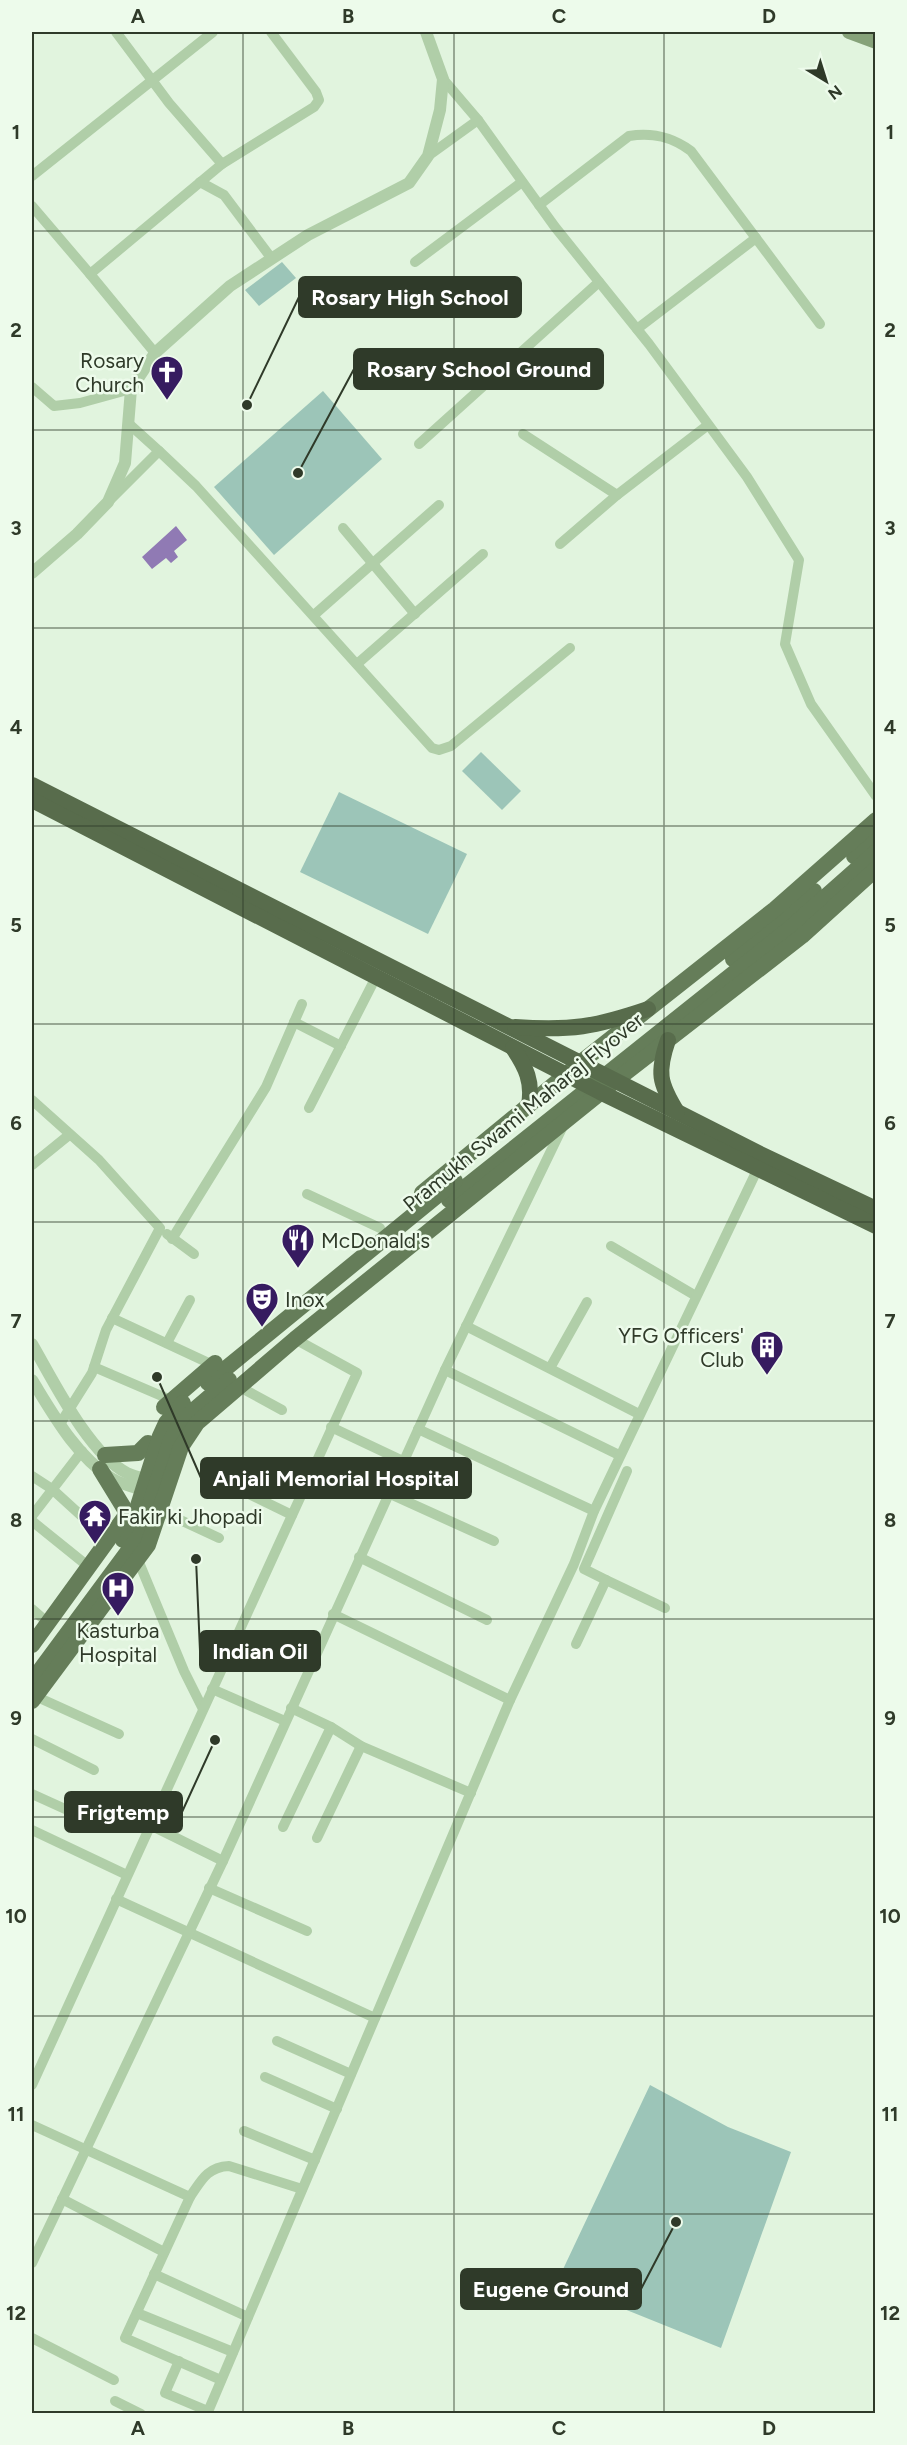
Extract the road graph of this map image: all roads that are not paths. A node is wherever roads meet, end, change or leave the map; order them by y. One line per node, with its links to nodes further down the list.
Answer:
1 (116, 32): 8 (street)
2 (213, 32): 8 (street)
3 (271, 32): 11 (street)
4 (849, 32): 6 (main road)
5 (427, 34): 7 (street)
6 (876, 42)
7 (444, 79): 9 (street); 10 (street)
8 (153, 82): 11 (street); 12 (street)
9 (478, 120): 10 (street); 14 (street)
10 (428, 156): 18 (street)
11 (222, 164): 13 (street)
12 (32, 176)
13 (200, 182): 18 (street); 20 (street)
14 (522, 182): 16 (street); 19 (street)
15 (32, 206): 20 (street)
16 (539, 206): 17 (street); 21 (street)
17 (756, 238): 22 (street); 23 (street)
18 (272, 259): 24 (street)
19 (415, 262)
20 (90, 273): 24 (street)
21 (599, 282): 23 (street); 30 (street)
22 (820, 324)
23 (637, 329): 28 (street)
24 (155, 352): 26 (street)
25 (32, 387): 26 (street)
26 (131, 389): 27 (street)
27 (129, 423): 31 (street); 33 (street)
28 (708, 424): 32 (street); 45 (street)
29 (523, 434): 32 (street)
30 (419, 444)
31 (159, 451): 33 (street); 41 (street)
32 (617, 495): 36 (street)
33 (108, 502): 39 (street)
34 (440, 505): 38 (street)
35 (343, 528): 38 (street)
36 (560, 544)
37 (483, 554): 40 (street)
38 (373, 564): 40 (street); 41 (street)
39 (32, 573)
40 (415, 614): 43 (street)
41 (314, 615): 43 (street)
42 (570, 648): 43 (street)
43 (357, 664)
44 (32, 785): 55 (highway)
45 (876, 796)
46 (32, 800): 51 (highway)
47 (876, 820): 53 (main road)
48 (876, 836): 131 (main road, Pramukh Swami Maharaj Flyover)
49 (876, 852): 133 (main road, Pramukh Swami Maharaj Flyover)
50 (876, 869): 56 (main road)
51 (376, 977): 57 (street); 58 (highway)
52 (302, 1004): 54 (street)
53 (648, 1009): 55 (highway); 59 (main road)
54 (294, 1022): 57 (street); 76 (street)
55 (508, 1027): 59 (highway)
56 (668, 1040): 61 (main road); 66 (highway)
57 (341, 1046): 65 (street)
58 (512, 1046): 60 (highway); 64 (highway)
59 (580, 1063): 60 (main road); 61 (highway)
60 (566, 1074): 62 (highway); 64 (main road)
61 (615, 1081): 62 (main road); 66 (highway)
62 (600, 1092): 67 (main road); 69 (highway)
63 (32, 1100): 68 (street)
64 (529, 1105): 75 (main road)
65 (309, 1108)
66 (677, 1112): 69 (highway)
67 (566, 1120): 83 (street); 84 (main road)
68 (69, 1135): 70 (street); 74 (street)
69 (761, 1163): 72 (highway); 73 (highway); 79 (street)
70 (32, 1165)
71 (307, 1194): 75 (street)
72 (876, 1209)
73 (876, 1226)
74 (160, 1228): 76 (street); 82 (street)
75 (380, 1228): 87 (main road)
76 (172, 1239): 78 (street)
77 (611, 1246): 79 (street)
78 (194, 1254)
79 (696, 1296): 96 (street)
80 (190, 1300): 85 (street)
81 (587, 1302): 89 (street)
82 (112, 1318): 85 (street); 88 (street)
83 (466, 1326): 89 (street); 90 (street)
84 (295, 1339): 92 (main road); 98 (street)
85 (167, 1343): 87 (street)
86 (32, 1344): 94 (street)
87 (213, 1365): 93 (main road)
88 (93, 1367): 93 (street); 94 (street)
89 (550, 1368): 96 (street)
90 (445, 1370): 99 (street); 102 (street)
91 (32, 1380): 97 (street)
92 (238, 1386): 95 (street); 111 (main road)
93 (171, 1400): 100 (main road)
94 (70, 1408): 97 (street); 104 (street)
95 (282, 1410)
96 (639, 1414): 102 (street)
97 (60, 1424): 101 (street)
98 (331, 1427): 103 (street); 114 (street)
99 (418, 1429): 103 (street); 112 (street)
100 (148, 1443): 104 (main road); 108 (main road)
101 (82, 1451): 104 (street); 109 (street)
102 (619, 1455): 112 (street)
103 (403, 1461): 110 (street)
104 (103, 1462): 108 (street); 113 (main road)
105 (627, 1471): 123 (street)
106 (32, 1476): 109 (street)
107 (216, 1478): 114 (street)
108 (136, 1482): 111 (street); 113 (main road)
109 (52, 1489): 115 (street); 118 (street)
110 (388, 1493): 119 (street); 120 (street)
111 (166, 1497): 117 (street); 121 (main road)
112 (594, 1511): 134 (street)
113 (127, 1513): 118 (main road)
114 (292, 1515): 132 (street)
115 (32, 1516)
116 (32, 1521): 122 (street)
117 (219, 1538)
118 (109, 1541): 122 (main road)
119 (494, 1541)
120 (360, 1557): 126 (street); 127 (street)
121 (138, 1560): 133 (main road); 136 (street)
122 (89, 1567): 128 (main road)
123 (606, 1580): 124 (street); 129 (street)
124 (665, 1608)
125 (32, 1610): 128 (street)
126 (333, 1614): 134 (street); 135 (street)
127 (487, 1620)
128 (48, 1623): 130 (main road)
129 (576, 1644)
130 (32, 1645)
131 (32, 1664)
132 (212, 1689): 136 (street); 137 (street)
133 (33, 1693): 139 (street)
134 (510, 1700): 143 (street)
135 (291, 1708): 137 (street); 138 (street)
136 (203, 1709): 145 (street)
137 (285, 1721): 150 (street)
138 (331, 1727): 141 (street); 146 (street)
139 (119, 1734)
140 (32, 1739): 142 (street)
141 (361, 1746): 143 (street); 149 (street)
142 (94, 1770)
143 (471, 1793): 156 (street)
144 (32, 1794): 147 (street)
145 (150, 1825): 150 (street); 151 (street)
146 (283, 1827)
147 (106, 1828)
148 (32, 1830): 151 (street)
149 (317, 1838)
150 (223, 1861): 152 (street)
151 (127, 1875): 153 (street)
152 (209, 1888): 154 (street); 155 (street)
153 (116, 1899): 155 (street); 160 (street)
154 (307, 1931)
155 (188, 1932): 156 (street); 164 (street)
156 (375, 2018): 158 (street)
157 (277, 2042): 158 (street)
158 (351, 2074): 161 (street)
159 (265, 2077): 161 (street)
160 (32, 2085)
161 (337, 2109): 165 (street)
162 (32, 2125): 164 (street)
163 (244, 2131): 165 (street)
164 (86, 2148): 167 (street); 168 (street)
165 (315, 2160): 166 (street)
166 (302, 2189): 167 (street); 173 (street)
167 (190, 2197): 169 (street)
168 (62, 2199): 169 (street); 170 (street)
169 (164, 2252): 171 (street)
170 (32, 2263)
171 (154, 2274): 172 (street); 173 (street)
172 (137, 2313): 175 (street); 176 (street)
173 (248, 2317): 175 (street)
174 (32, 2338): 177 (street)
175 (232, 2352): 178 (street)
176 (179, 2361): 178 (street); 180 (street)
177 (114, 2380)
178 (221, 2380): 180 (street)
179 (114, 2401): 181 (street)
180 (207, 2412)
181 (139, 2413)

